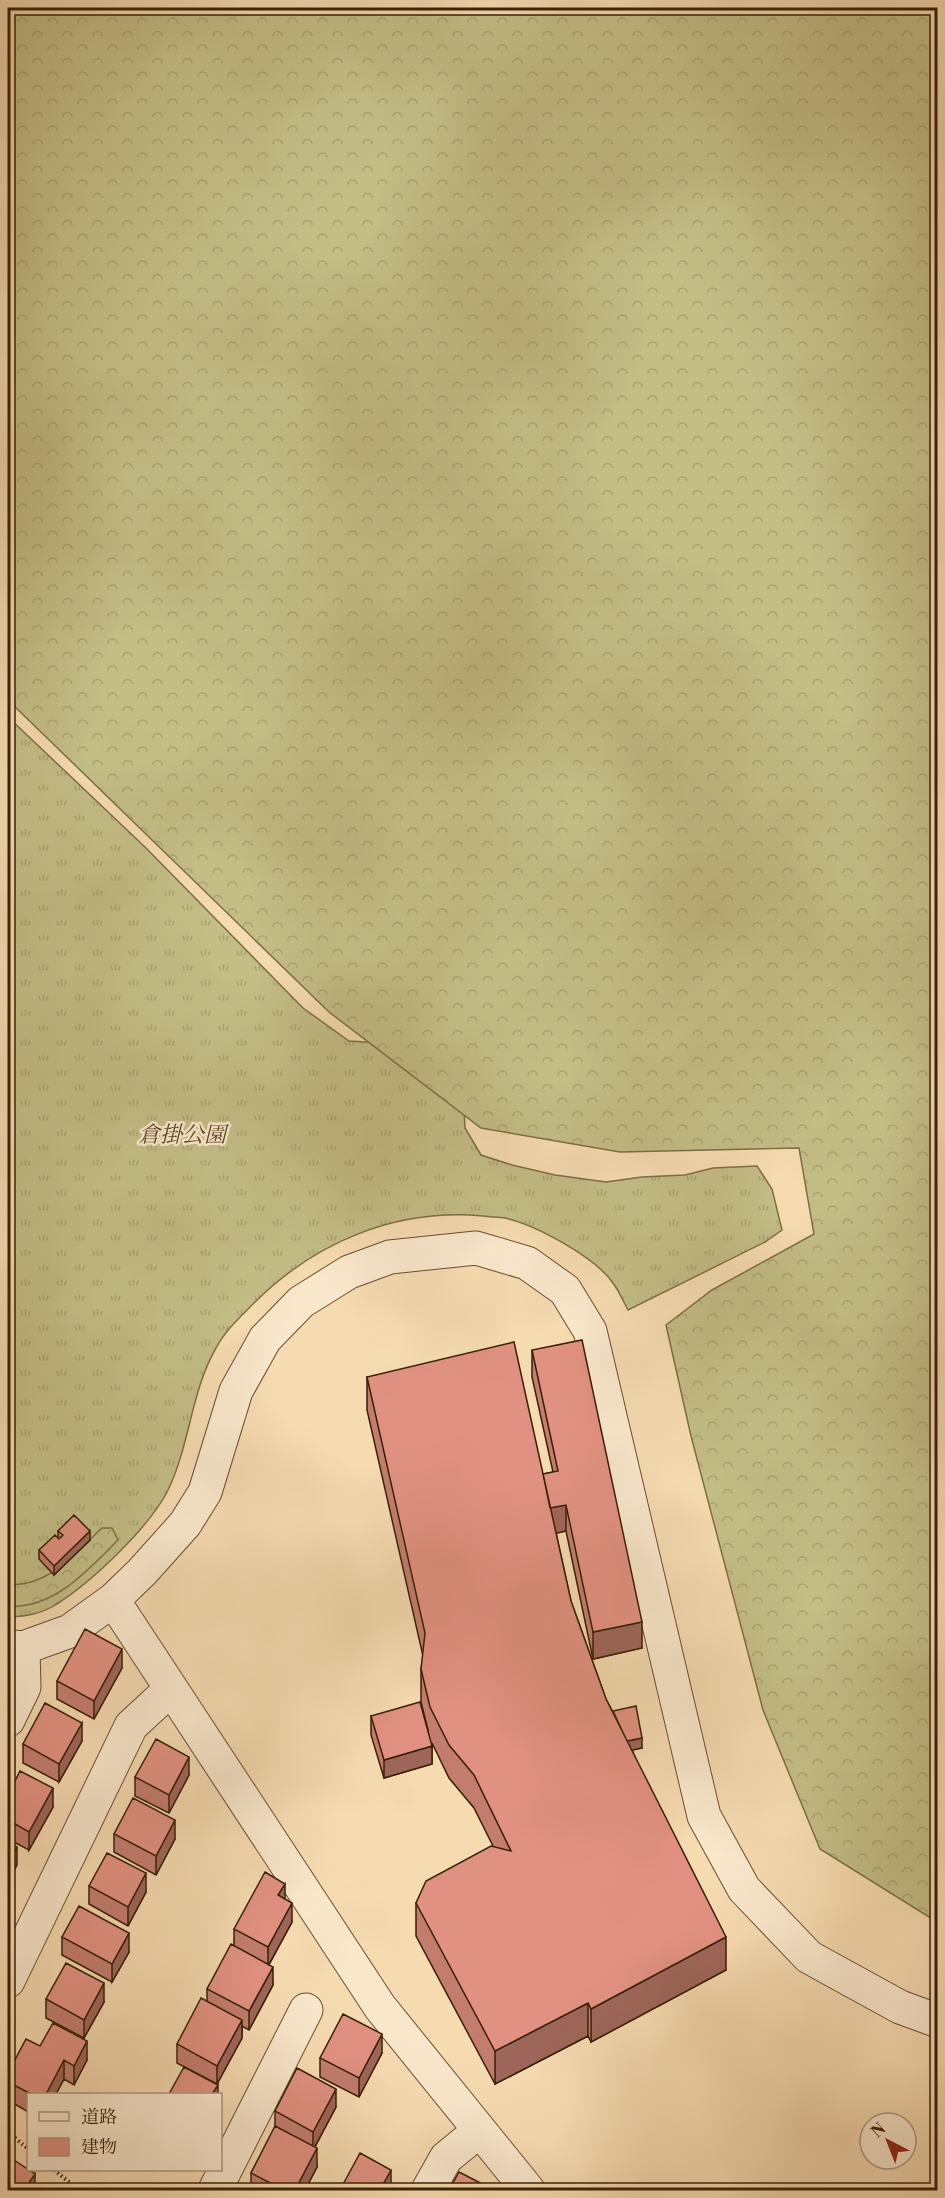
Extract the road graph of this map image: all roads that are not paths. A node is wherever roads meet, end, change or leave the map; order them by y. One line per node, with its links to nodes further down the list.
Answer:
1 (113, 1600): 2 (street); 3 (street); 7 (street)
2 (16, 1647): 4 (street)
3 (171, 1689): 5 (street); 8 (street)
4 (8, 1720)
5 (8, 1981)
6 (306, 2010): 9 (street)
7 (938, 2021)
8 (479, 2131): 10 (street); 11 (street)
9 (215, 2190)
10 (428, 2190)
11 (528, 2190)

